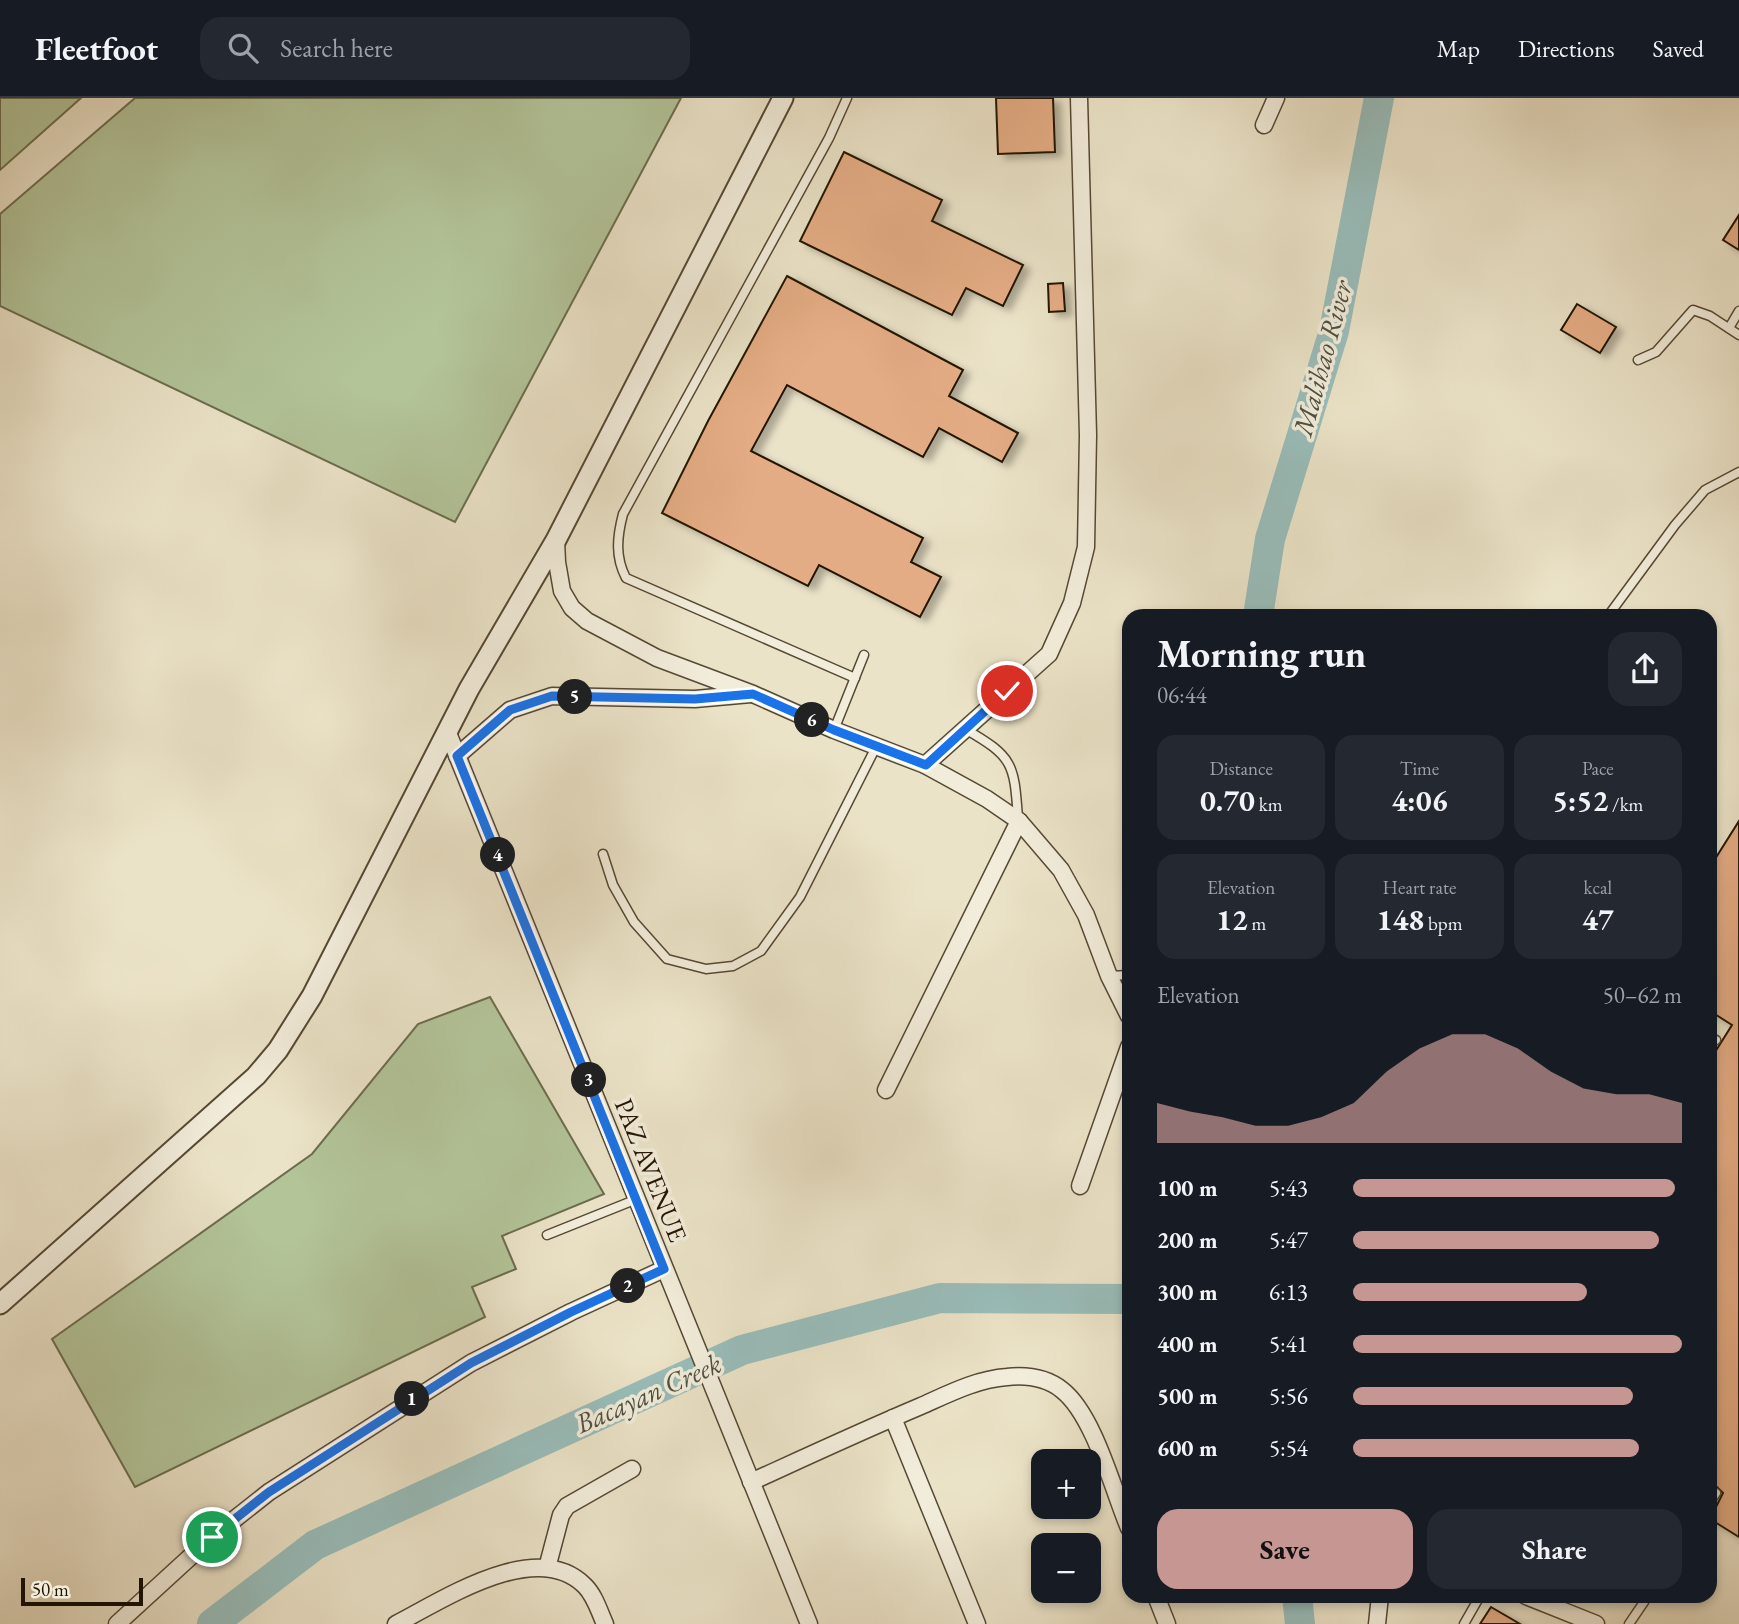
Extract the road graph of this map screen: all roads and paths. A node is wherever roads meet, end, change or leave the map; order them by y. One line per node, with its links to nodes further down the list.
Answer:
1 (783, 98): 11 (street)
2 (847, 98): 14 (lane)
3 (1079, 98): 16 (street)
4 (1276, 98): 5 (street)
5 (1265, 125)
6 (1739, 311): 7 (lane)
7 (1728, 328): 8 (lane); 9 (lane)
8 (1739, 335)
9 (1638, 360)
10 (1739, 472): 12 (lane)
11 (556, 540): 15 (street); 18 (street)
12 (1613, 609)
13 (864, 655): 14 (lane)
14 (855, 678): 17 (lane)
15 (753, 694): 17 (street); 20 (street)
16 (965, 729): 21 (street); 22 (lane)
17 (834, 730): 19 (street)
18 (448, 733): 20 (street, PAZ AVENUE); 33 (street)
19 (877, 745): 21 (street); 23 (lane)
20 (457, 756): 30 (street, PAZ AVENUE)
21 (926, 765): 22 (street)
22 (1019, 821): 25 (street); 28 (street)
23 (603, 854)
24 (1122, 975): 25 (lane)
25 (1109, 976): 26 (street)
26 (1122, 1002)
27 (1122, 1067): 29 (street)
28 (886, 1090)
29 (1080, 1186)
30 (637, 1199): 31 (lane); 32 (street, PAZ AVENUE)
31 (547, 1236)
32 (664, 1269): 36 (street, PAZ AVENUE); 44 (street)
33 (0, 1304)
34 (893, 1418): 36 (street); 37 (street); 48 (street)
35 (632, 1469): 38 (street)
36 (751, 1482): 47 (street, PAZ AVENUE)
37 (1122, 1510)
38 (547, 1568): 45 (street); 46 (street)
39 (1159, 1603): 49 (street)
40 (1379, 1603): 50 (street)
41 (1476, 1603): 51 (lane)
42 (1544, 1603): 52 (street)
43 (1643, 1603): 53 (lane)
44 (117, 1624)
45 (396, 1624)
46 (605, 1624)
47 (809, 1624)
48 (977, 1624)
49 (1167, 1624)
50 (1377, 1624)
51 (1464, 1624)
52 (1596, 1624)
53 (1629, 1624)

